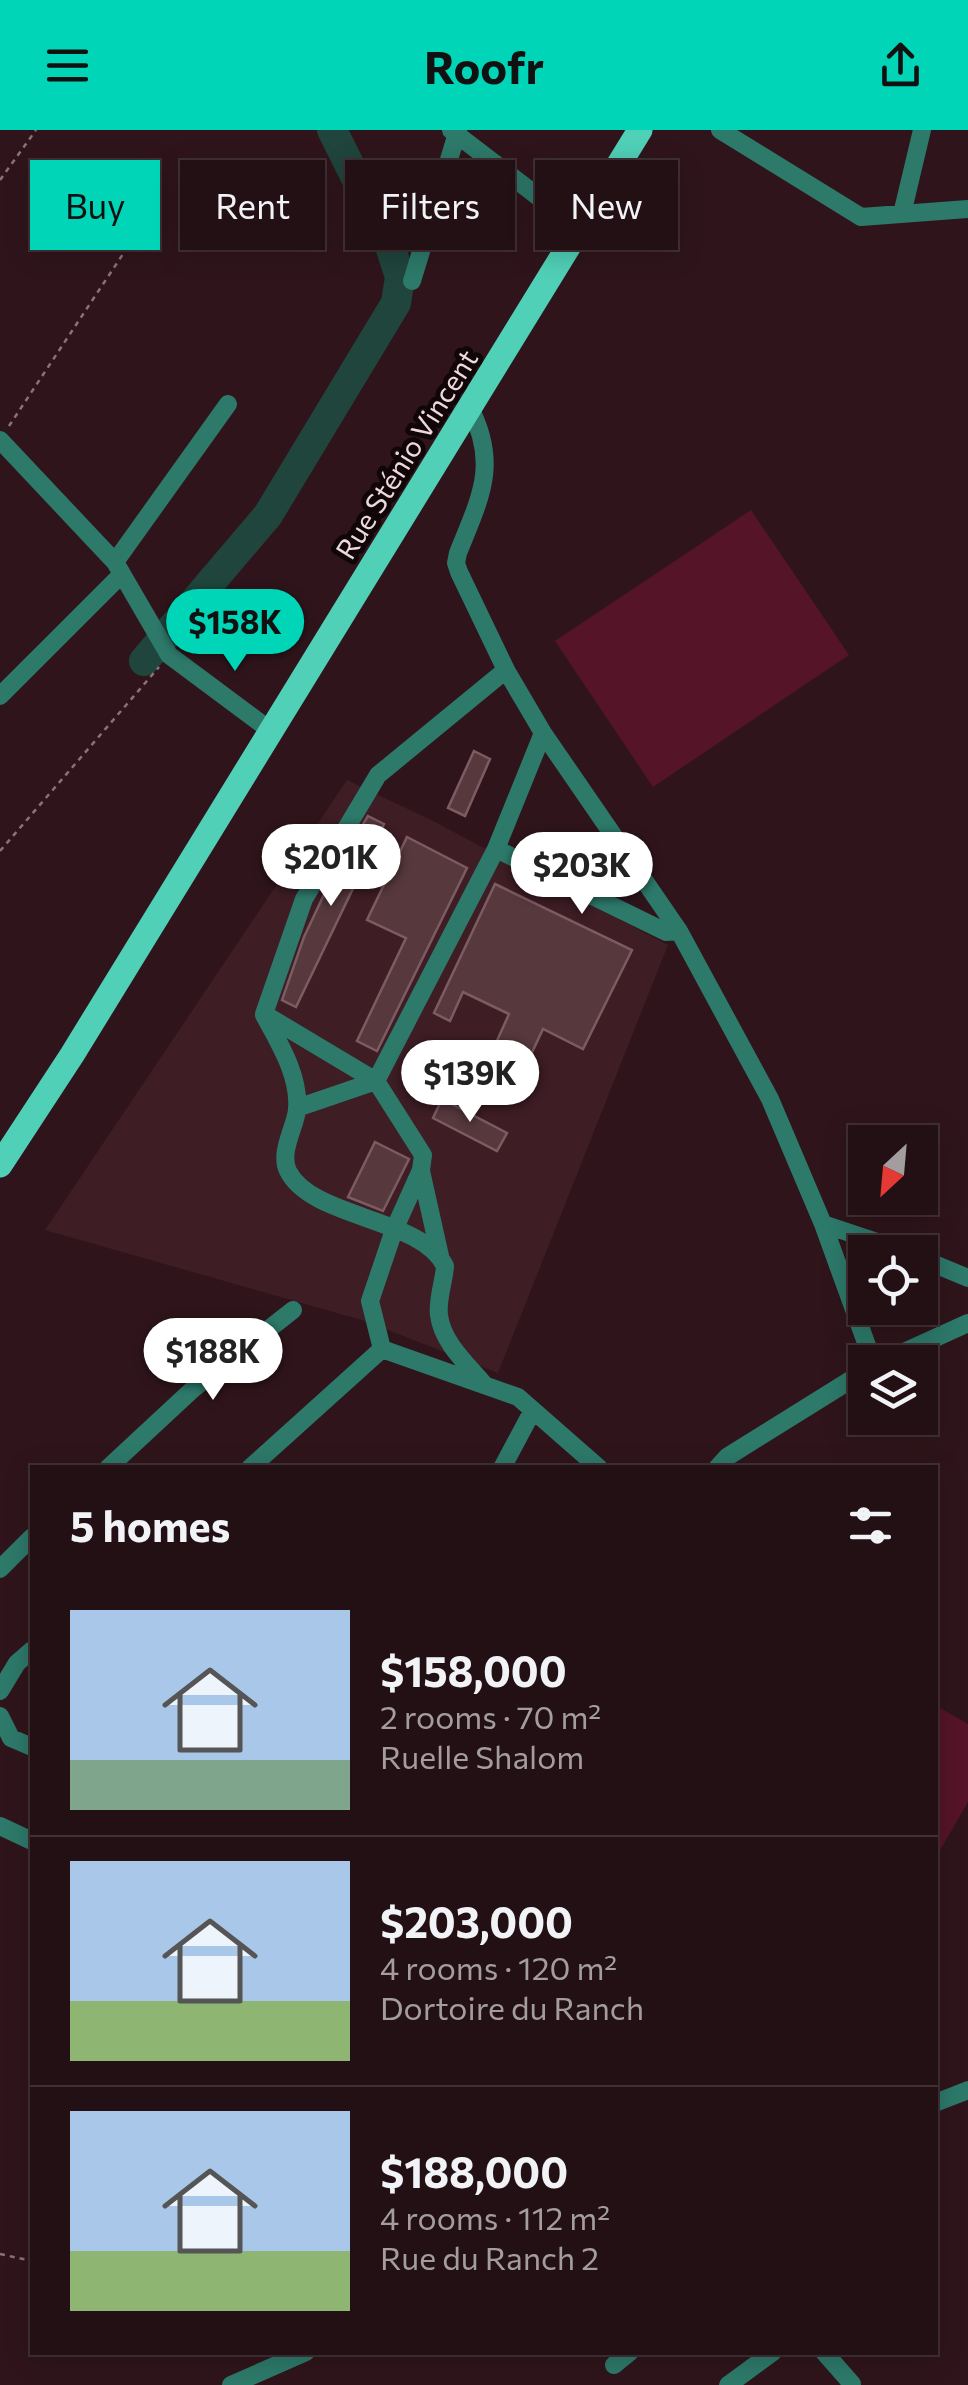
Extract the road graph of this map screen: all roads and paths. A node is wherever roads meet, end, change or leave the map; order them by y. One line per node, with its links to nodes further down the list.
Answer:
1 (36, 130): 7 (path)
2 (640, 130): 6 (main road, Rue Sténio Vincent)
3 (720, 130): 10 (street)
4 (922, 130): 10 (street)
5 (456, 131): 8 (street); 13 (street)
6 (621, 160)
7 (0, 180)
8 (535, 193)
9 (968, 209): 10 (street)
10 (902, 214)
11 (566, 250): 15 (main road, Rue Sténio Vincent)
12 (123, 254): 16 (path)
13 (412, 280)
14 (228, 404): 17 (street)
15 (470, 408): 19 (street); 21 (main road, Rue Sténio Vincent)
16 (5, 432): 17 (street)
17 (119, 568): 18 (street); 20 (street)
18 (164, 645): 21 (street); 24 (path)
19 (506, 670): 22 (street); 26 (street)
20 (0, 696)
21 (271, 731): 29 (main road, Rue Sténio Vincent)
22 (543, 733): 23 (street); 25 (street)
23 (496, 848): 25 (street); 27 (street)
24 (0, 852)
25 (679, 931): 31 (street)
26 (264, 1014): 27 (street); 28 (street)
27 (376, 1081): 28 (street); 30 (street)
28 (297, 1108): 32 (street)
29 (0, 1165)
30 (421, 1170): 32 (street); 34 (street)
31 (823, 1224): 33 (street); 39 (street)
32 (394, 1230): 34 (street); 41 (street)
33 (856, 1235)
34 (440, 1256): 43 (street)
35 (938, 1266): 36 (street)
36 (968, 1278)
37 (293, 1310): 45 (street)
38 (968, 1323): 40 (street)
39 (867, 1345)
40 (919, 1345)
41 (382, 1349): 43 (street); 46 (street)
42 (848, 1382): 49 (street)
43 (484, 1384): 44 (street)
44 (533, 1410): 47 (street); 48 (street)
45 (111, 1465)
46 (253, 1465)
47 (504, 1465)
48 (594, 1465)
49 (720, 1465)
50 (30, 1540): 51 (street)
51 (0, 1568)
52 (30, 1652): 53 (street)
53 (0, 1691)
54 (0, 1716): 55 (street)
55 (30, 1747)
56 (0, 1826): 57 (street)
57 (30, 1840)
58 (968, 2090): 59 (street)
59 (938, 2102)
60 (0, 2254): 61 (path)
61 (30, 2261)
62 (299, 2355): 67 (street)
63 (626, 2355): 66 (street)
64 (770, 2355): 68 (street)
65 (827, 2355): 69 (street)
66 (614, 2365)
67 (231, 2385)
68 (728, 2385)
69 (852, 2385)

